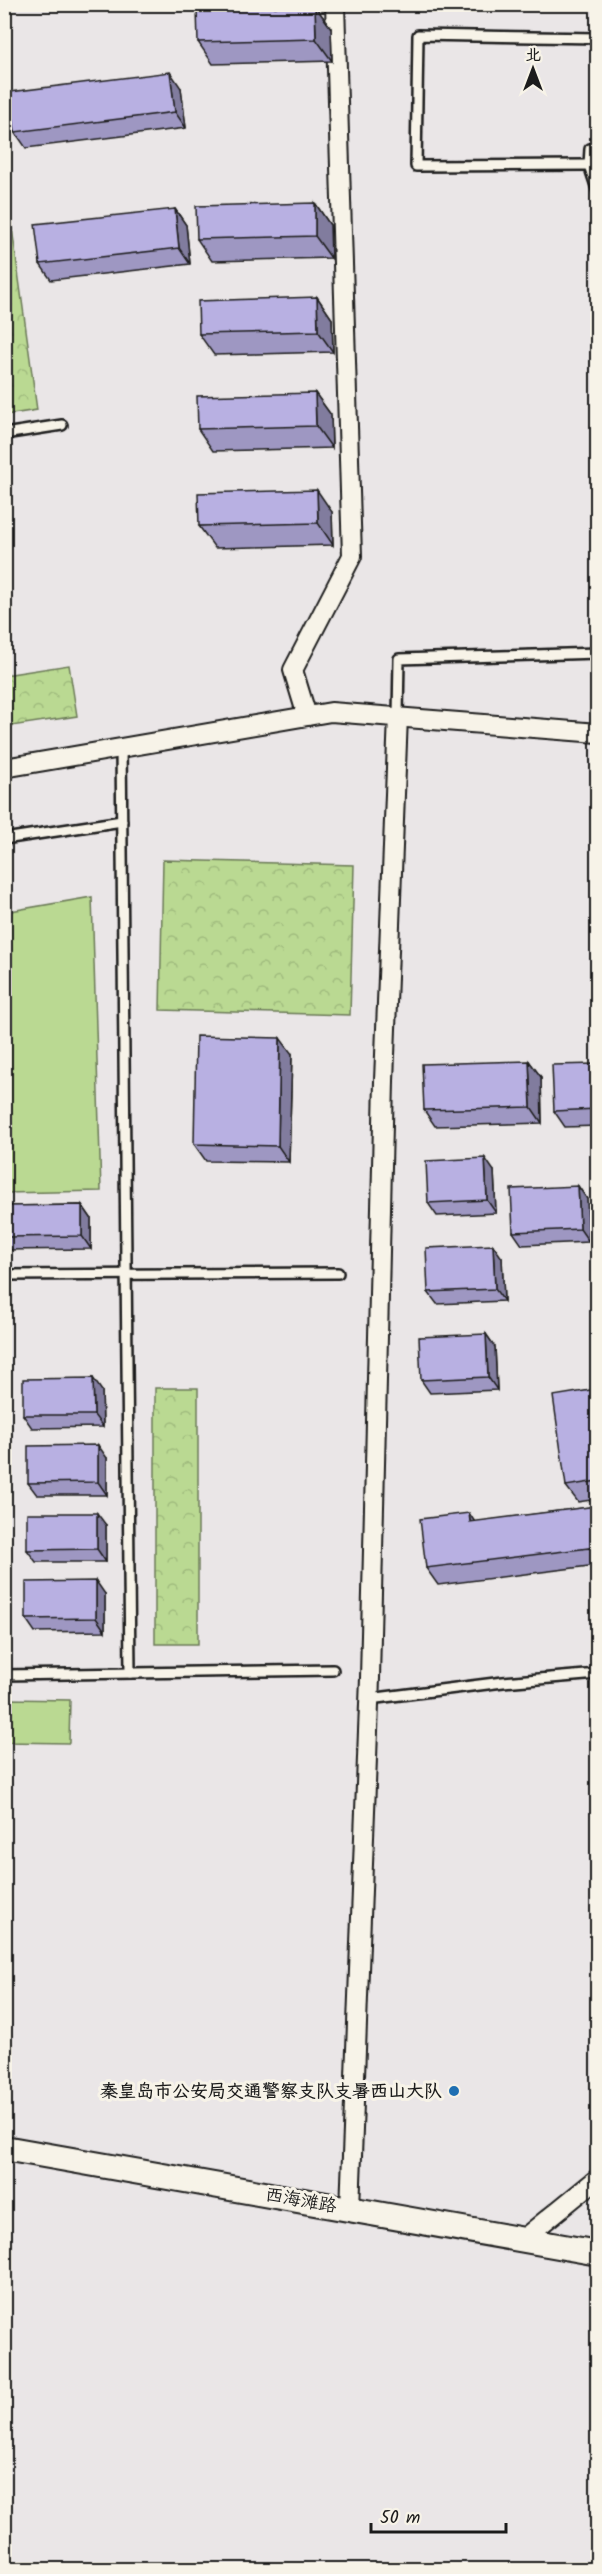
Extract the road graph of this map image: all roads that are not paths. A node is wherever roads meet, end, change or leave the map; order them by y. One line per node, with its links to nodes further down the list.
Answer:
1 (335, 4): 9 (street)
2 (597, 38): 4 (lane)
3 (597, 149): 4 (lane)
4 (589, 165): 5 (lane)
5 (597, 192)
6 (62, 425): 7 (lane)
7 (4, 434)
8 (597, 653): 10 (lane)
9 (307, 716): 10 (street); 12 (street)
10 (398, 716): 11 (street); 23 (street)
11 (597, 733)
12 (121, 746): 13 (street); 14 (lane)
13 (4, 768)
14 (122, 821): 15 (lane); 17 (lane)
15 (4, 839)
16 (338, 1273): 17 (lane)
17 (126, 1274): 18 (lane); 20 (lane)
18 (4, 1275)
19 (333, 1670): 20 (lane)
20 (130, 1673): 22 (lane)
21 (597, 1674): 23 (lane)
22 (4, 1675)
23 (369, 1699): 26 (street)
24 (4, 2148): 26 (main road, 西海滩路)
25 (597, 2178): 27 (street)
26 (350, 2209): 27 (main road, 西海滩路)
27 (523, 2239): 28 (main road, 西海滩路)
28 (597, 2253)

